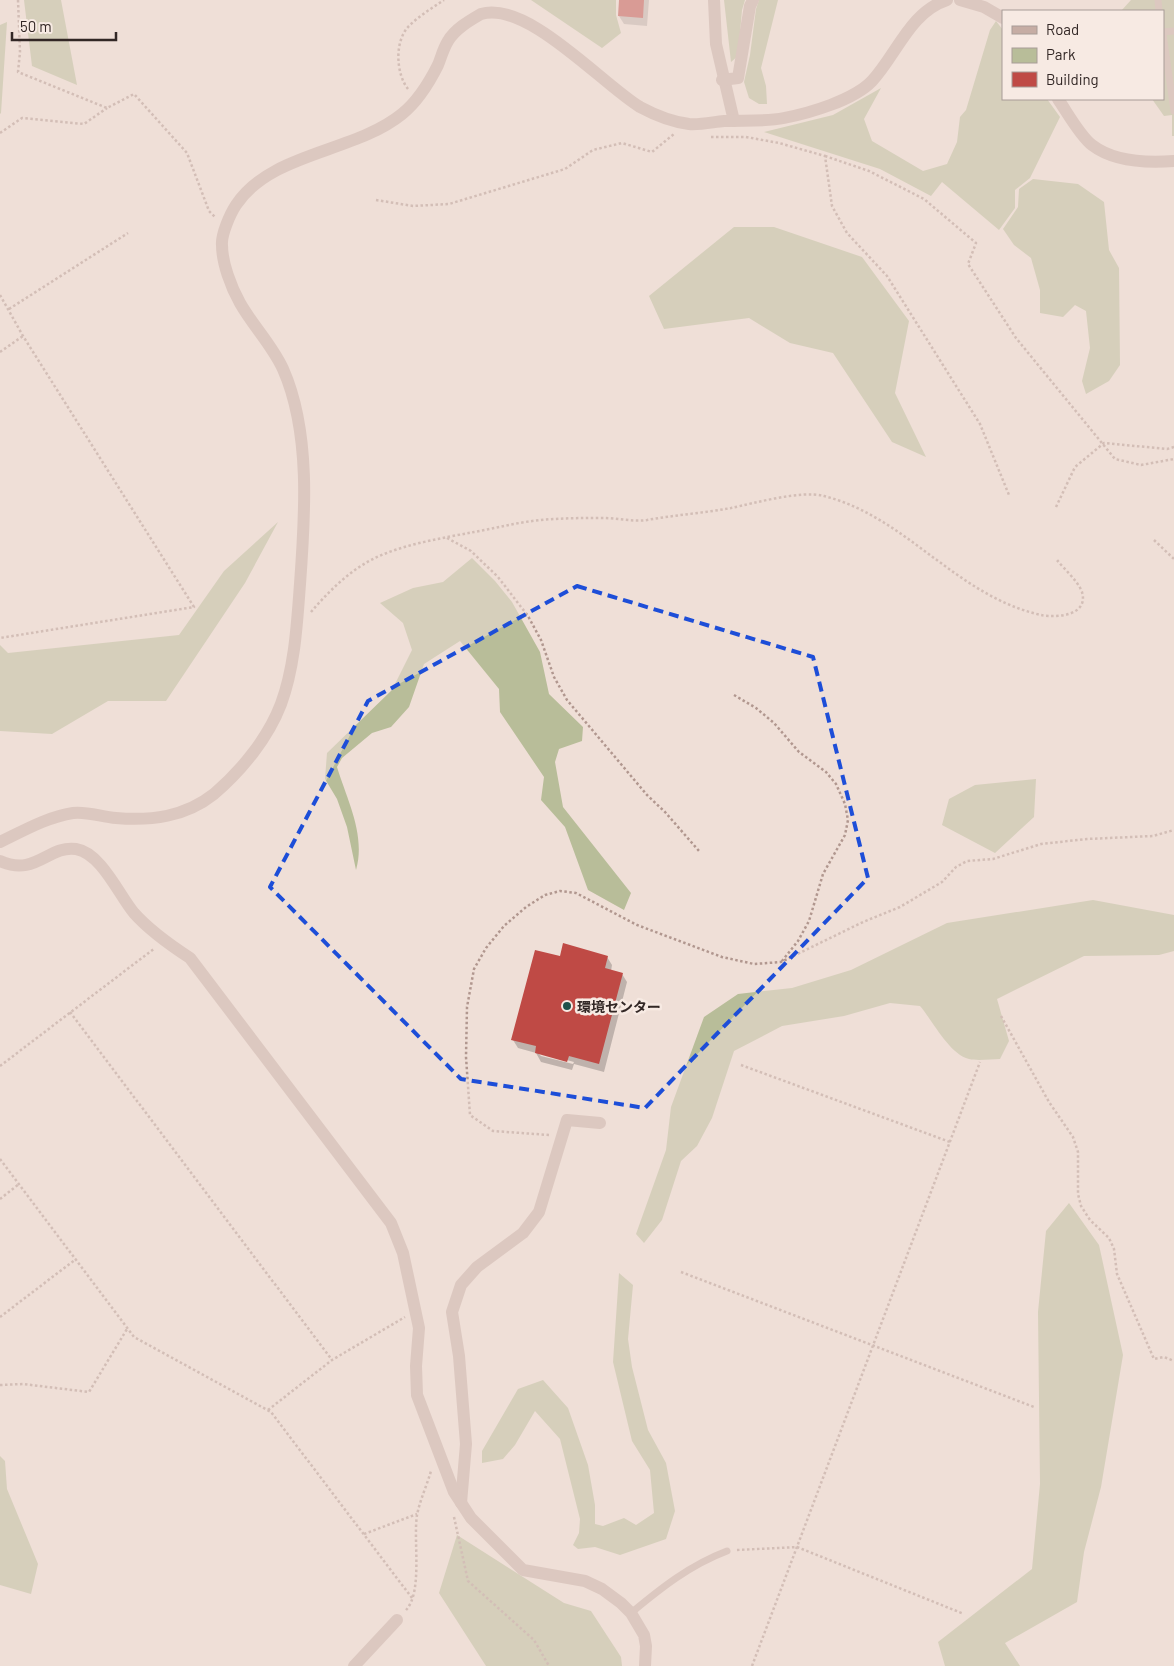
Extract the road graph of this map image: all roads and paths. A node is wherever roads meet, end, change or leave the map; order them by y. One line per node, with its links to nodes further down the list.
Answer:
1 (18, 0): 12 (path)
2 (444, 0): 10 (path)
3 (714, 0): 9 (street)
4 (753, 0): 9 (street)
5 (947, 0): 14 (street)
6 (960, 0): 7 (street)
7 (1002, 17)
8 (1164, 40): 13 (lane)
9 (722, 80): 14 (street)
10 (416, 100): 15 (street); 21 (street)
11 (1059, 100): 19 (street)
12 (107, 108): 16 (path); 21 (path)
13 (1174, 111)
14 (734, 121): 15 (street)
15 (688, 124): 20 (path)
16 (0, 132)
17 (702, 135): 18 (path)
18 (825, 156): 27 (path); 30 (path)
19 (1174, 161)
20 (376, 200)
21 (227, 227): 36 (street)
22 (128, 233): 24 (path)
23 (0, 295): 24 (path)
24 (9, 309): 25 (path)
25 (23, 336): 26 (path); 37 (path)
26 (0, 352)
27 (1104, 443): 28 (path); 29 (path); 31 (path)
28 (1174, 447)
29 (1174, 459)
30 (1009, 495)
31 (1056, 507)
32 (446, 537): 35 (path); 36 (path); 41 (path)
33 (1154, 540): 34 (path)
34 (1174, 559)
35 (1057, 560)
36 (297, 628): 40 (street)
37 (0, 638)
38 (734, 695): 44 (path)
39 (1174, 830): 44 (path)
40 (0, 842)
41 (699, 851)
42 (0, 861): 43 (street)
43 (164, 941): 45 (path); 58 (street)
44 (781, 962): 51 (path)
45 (70, 1012): 49 (path); 62 (path)
46 (1001, 1016): 63 (path)
47 (980, 1062): 52 (path)
48 (742, 1065): 52 (path)
49 (0, 1066)
50 (600, 1123): 51 (street)
51 (562, 1136): 68 (street)
52 (950, 1142): 61 (path)
53 (0, 1159): 54 (path)
54 (20, 1184): 55 (path); 56 (path)
55 (0, 1199)
56 (76, 1259): 59 (path); 60 (path)
57 (682, 1272): 61 (path)
58 (416, 1311): 62 (path); 67 (street)
59 (0, 1317)
60 (128, 1329): 64 (path); 66 (path)
61 (874, 1346): 65 (path); 72 (path)
62 (332, 1360): 66 (path)
63 (1174, 1362)
64 (0, 1384)
65 (1034, 1407)
66 (268, 1410): 71 (path)
67 (438, 1450): 68 (street); 69 (path)
68 (461, 1503): 74 (street)
69 (417, 1514): 71 (path); 71 (path)
70 (453, 1516): 78 (path)
71 (364, 1534)
72 (797, 1547): 73 (path); 75 (path); 80 (path)
73 (727, 1551): 74 (lane)
74 (631, 1613): 79 (street)
75 (964, 1614)
76 (397, 1620): 77 (street)
77 (354, 1666)
78 (549, 1666)
79 (645, 1666)
80 (752, 1666)

